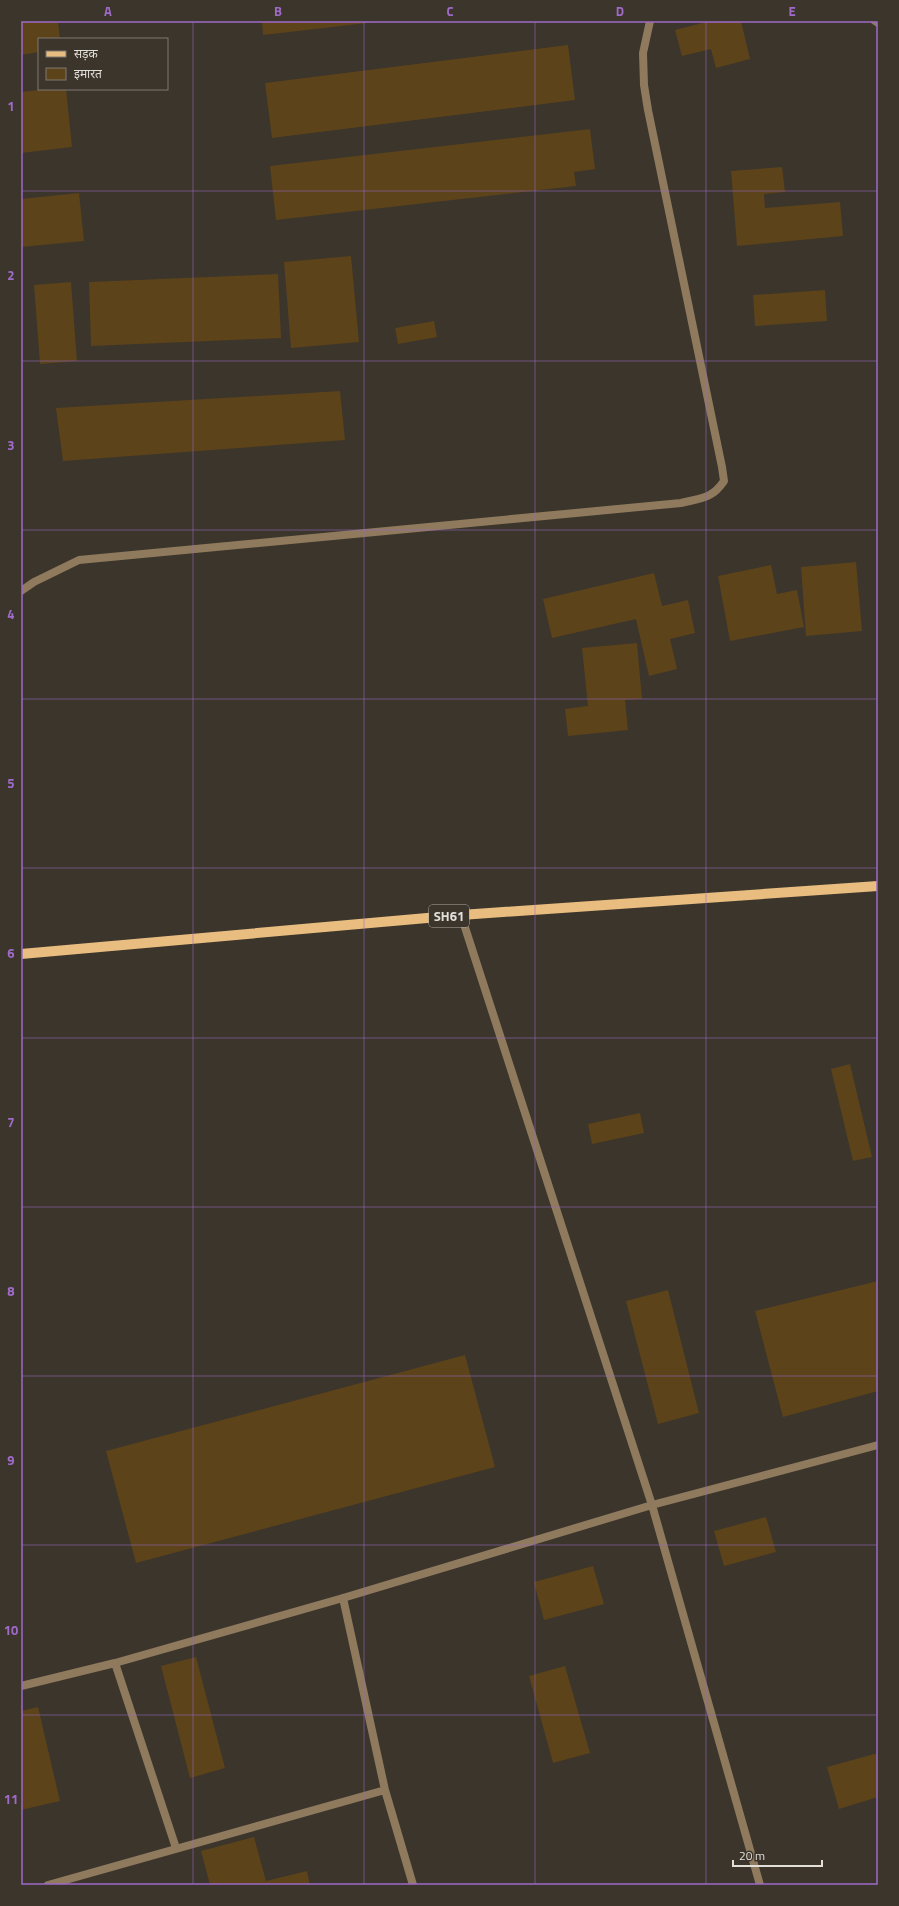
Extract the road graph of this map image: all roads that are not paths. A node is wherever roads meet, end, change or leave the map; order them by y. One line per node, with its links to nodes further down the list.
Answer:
1 (650, 21): 4 (street)
2 (875, 21): 3 (street)
3 (878, 23)
4 (21, 591)
5 (878, 886): 6 (main road, SH61)
6 (461, 915): 7 (main road, SH61); 9 (street)
7 (21, 954)
8 (878, 1445): 9 (street)
9 (652, 1505): 10 (street); 17 (street)
10 (343, 1598): 11 (street); 13 (street)
11 (115, 1663): 12 (street); 14 (street)
12 (21, 1686)
13 (386, 1790): 14 (street); 16 (street)
14 (176, 1848): 15 (street)
15 (48, 1885)
16 (413, 1885)
17 (760, 1885)

